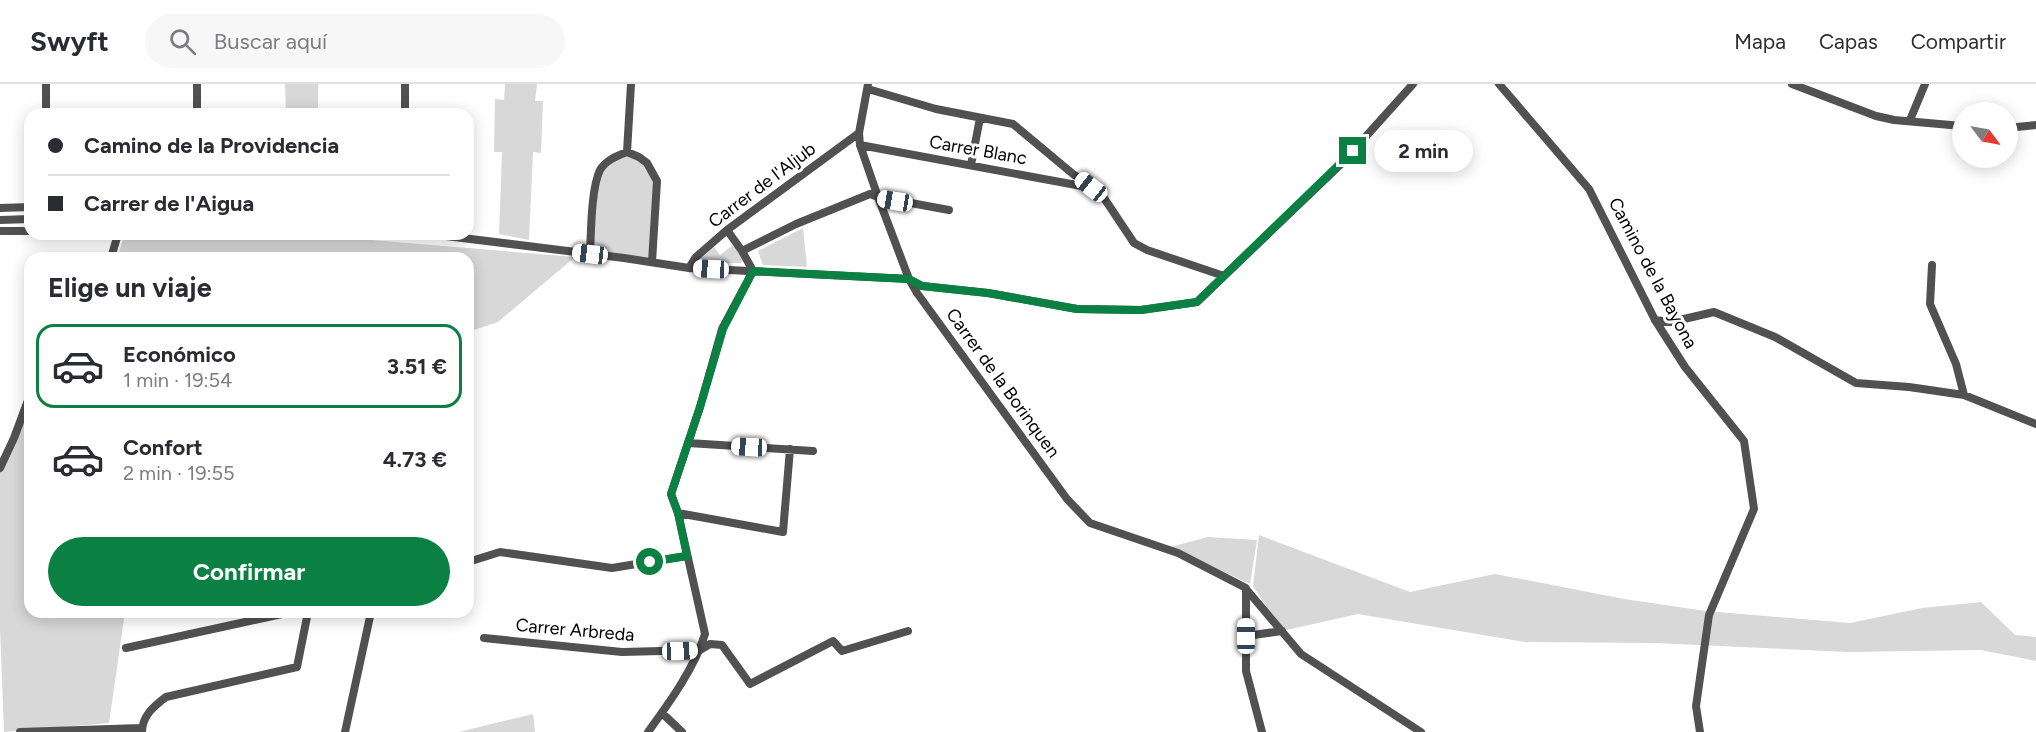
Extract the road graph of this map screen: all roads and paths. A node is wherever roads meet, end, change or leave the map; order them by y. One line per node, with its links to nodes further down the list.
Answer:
1 (46, 84): 10 (street)
2 (197, 84): 11 (street)
3 (405, 84): 12 (street)
4 (632, 84): 20 (street)
5 (1413, 84): 39 (street)
6 (1499, 84): 41 (street, Camino de la Bayona)
7 (1792, 84): 14 (street)
8 (1925, 84): 14 (street)
9 (868, 87): 13 (street); 18 (street, Carrer de la Borinquen)
10 (46, 108)
11 (197, 108)
12 (405, 108)
13 (981, 118): 21 (street); 22 (street)
14 (1910, 120): 15 (street)
15 (1952, 125)
16 (2036, 125): 17 (street)
17 (2018, 127)
18 (859, 133): 19 (street, Carrer de la Borinquen); 29 (street, Carrer de l'Aljub)
19 (860, 145): 21 (street, Carrer Blanc); 23 (street, Carrer de la Borinquen)
20 (627, 152): 34 (street); 35 (street)
21 (971, 165): 22 (street, Carrer Blanc)
22 (1091, 187): 39 (street)
23 (878, 197): 26 (street); 33 (street); 40 (street, Carrer de la Borinquen)
24 (24, 207): 25 (street)
25 (0, 208)
26 (949, 210)
27 (24, 219): 28 (street)
28 (0, 220)
29 (727, 230): 33 (street); 37 (street, Carrer de l'Aljub)
30 (0, 231): 31 (street)
31 (24, 231)
32 (474, 240): 34 (street)
33 (742, 251): 38 (street)
34 (590, 254): 35 (street)
35 (652, 262): 37 (street)
36 (1932, 265): 42 (street)
37 (689, 268): 38 (street)
38 (753, 271): 40 (street); 45 (street)
39 (1224, 276): 40 (street)
40 (909, 279): 52 (street, Carrer de la Borinquen)
41 (1655, 320): 42 (street); 70 (street, Camino de la Bayona)
42 (1964, 395): 44 (street)
43 (24, 410): 48 (street)
44 (2036, 424)
45 (688, 443): 46 (street); 49 (street)
46 (790, 449): 47 (street); 49 (street)
47 (813, 451)
48 (0, 468)
49 (678, 513): 50 (street)
50 (687, 556): 51 (street); 61 (street)
51 (474, 560)
52 (1246, 588): 57 (street); 58 (street)
53 (264, 618): 60 (street)
54 (307, 618): 63 (street)
55 (370, 618): 65 (street)
56 (908, 631): 61 (street, Carrer Arbreda)
57 (1282, 631): 58 (street); 69 (street)
58 (1246, 636): 68 (street)
59 (484, 638): 61 (street, Carrer Arbreda)
60 (126, 648)
61 (700, 650): 62 (street)
62 (662, 713): 66 (street); 67 (street)
63 (142, 730): 64 (street)
64 (20, 732)
65 (345, 732)
66 (648, 732)
67 (682, 732)
68 (1262, 732)
69 (1421, 732)
70 (1700, 732)

